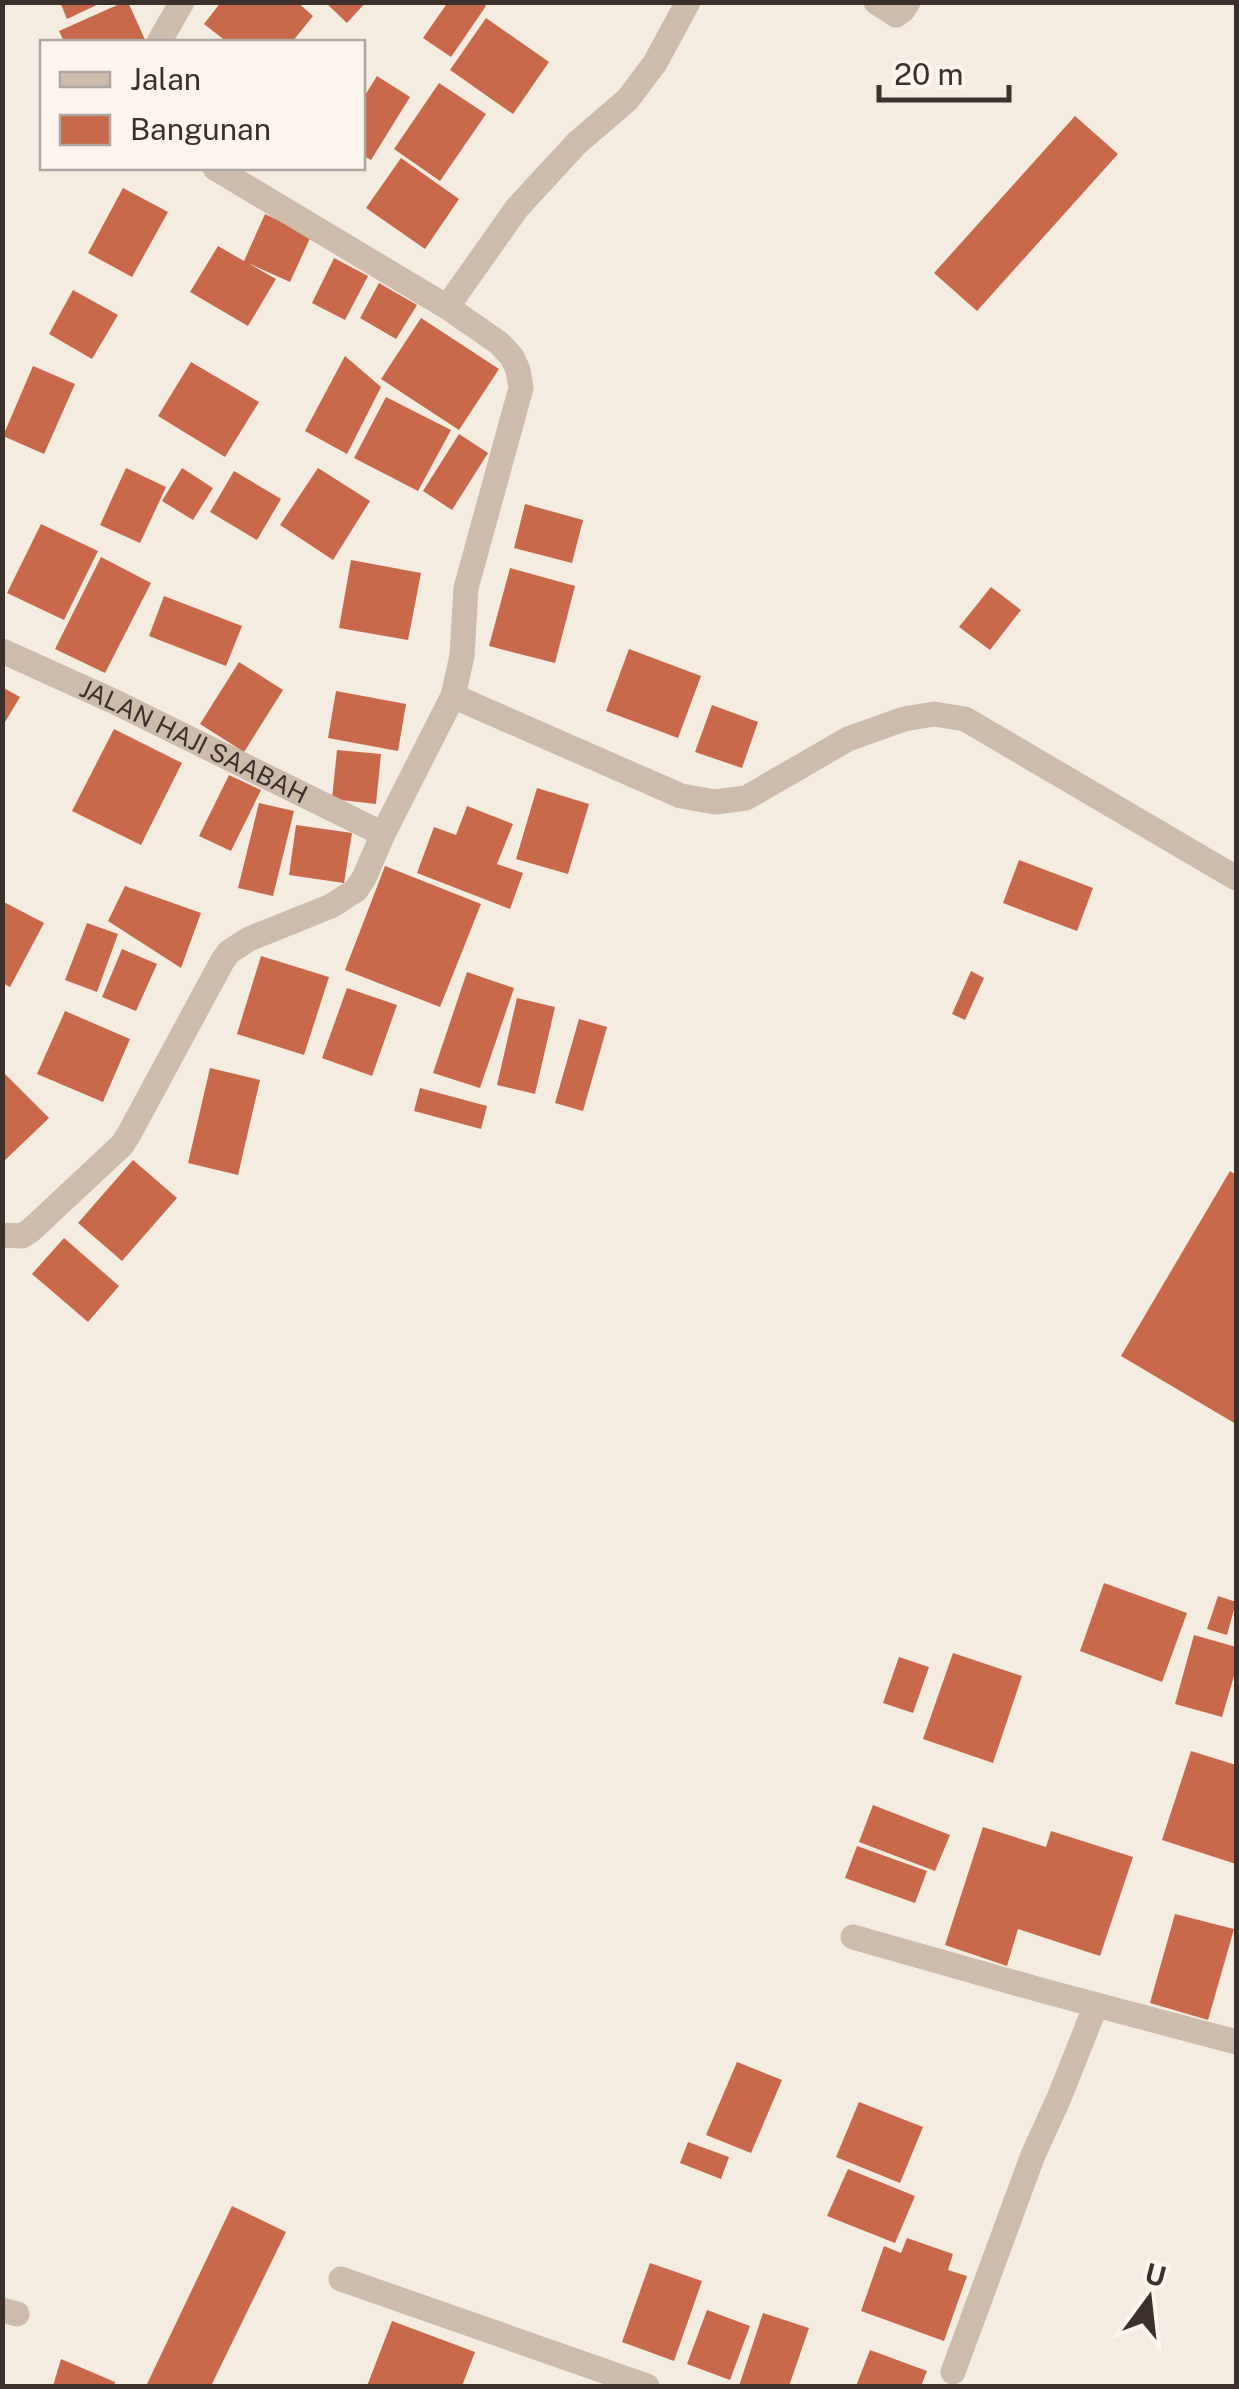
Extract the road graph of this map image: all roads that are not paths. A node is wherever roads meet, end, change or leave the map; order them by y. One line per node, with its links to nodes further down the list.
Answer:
1 (182, 2): 5 (street)
2 (688, 2): 7 (street)
3 (876, 2): 4 (street)
4 (908, 2)
5 (160, 40)
6 (218, 170): 7 (street)
7 (447, 307): 9 (street)
8 (2, 651): 10 (street, JALAN HAJI SAABAH)
9 (452, 696): 10 (street); 11 (street)
10 (384, 834): 12 (street)
11 (1236, 878)
12 (2, 1235)
13 (854, 1937): 14 (street)
14 (1096, 2004): 15 (street); 17 (street)
15 (1236, 2042)
16 (341, 2280): 18 (street)
17 (953, 2372)
18 (647, 2386)

